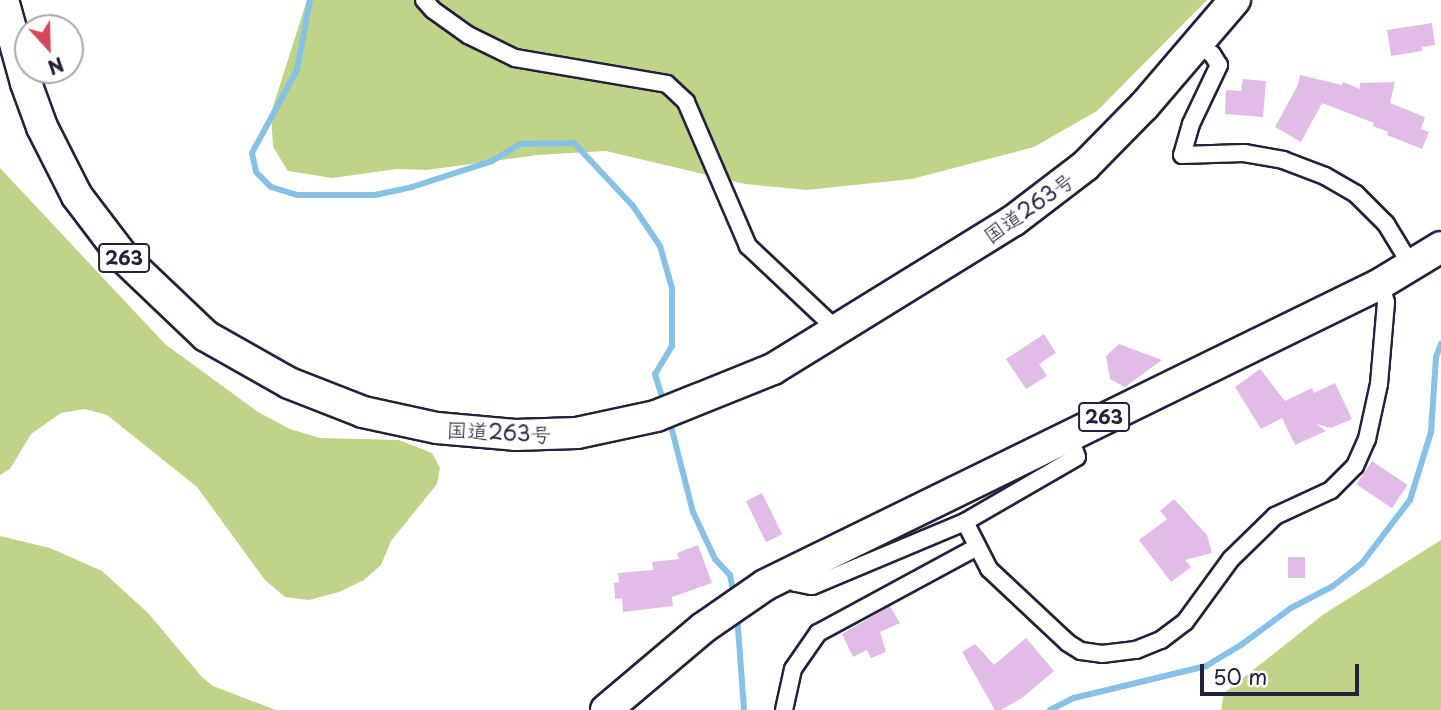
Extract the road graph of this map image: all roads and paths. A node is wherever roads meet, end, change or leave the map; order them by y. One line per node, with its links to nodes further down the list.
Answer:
1 (3, 0): 8 (highway, 国道263号 / 263)
2 (424, 0): 8 (street)
3 (1236, 0): 4 (highway, 国道263号 / 263)
4 (1197, 44): 6 (street); 8 (highway, 国道263号 / 263)
5 (1441, 247): 6 (highway, 263)
6 (1411, 265): 7 (highway, 263)
7 (1380, 284): 9 (highway, 263); 11 (street)
8 (836, 329)
9 (1069, 434): 10 (street); 12 (highway, 263)
10 (965, 522): 11 (street); 12 (street)
11 (977, 547): 14 (street)
12 (777, 579): 13 (highway, 263)
13 (606, 710)
14 (784, 710)

